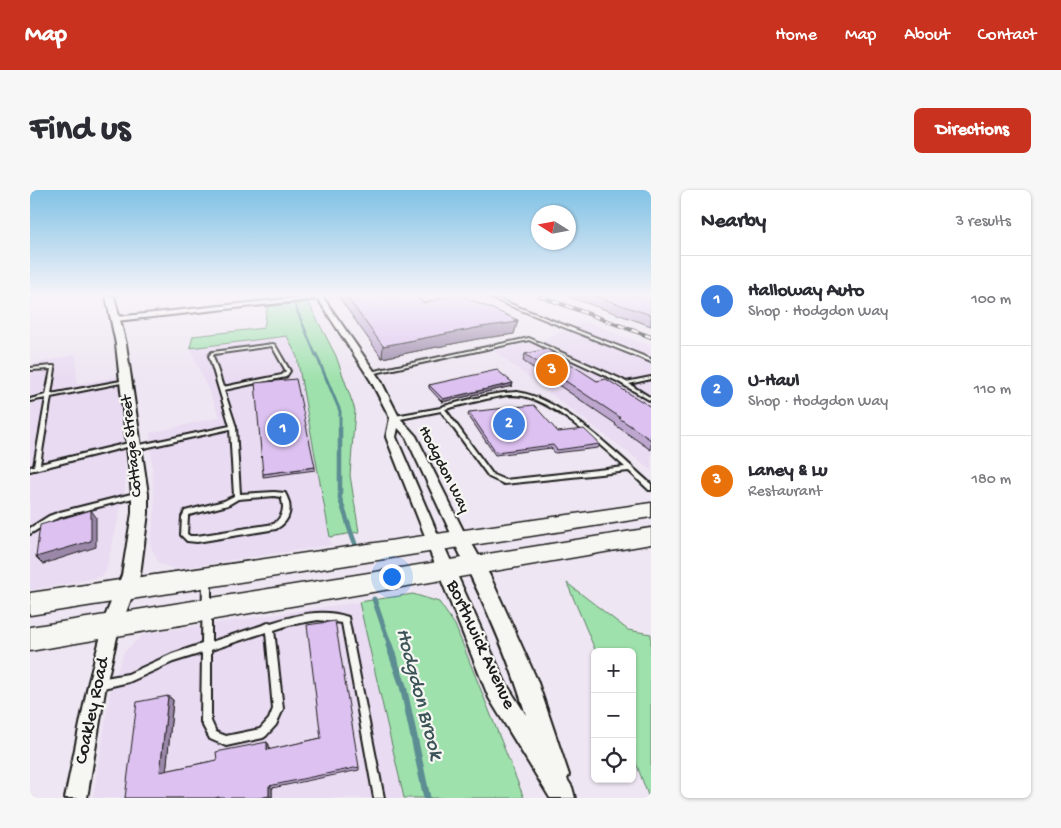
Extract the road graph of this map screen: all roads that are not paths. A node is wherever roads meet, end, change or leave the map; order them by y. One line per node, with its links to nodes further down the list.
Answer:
1 (117, 324): 8 (street, Cottage Street)
2 (338, 324): 6 (street, Hodgdon Way)
3 (559, 324): 4 (lane)
4 (651, 361)
5 (30, 369): 11 (lane)
6 (370, 373): 9 (lane); 15 (street, Hodgdon Way)
7 (651, 378): 9 (lane)
8 (126, 381): 11 (lane); 17 (street, Cottage Street)
9 (625, 384): 13 (lane)
10 (222, 388): 10 (lane); 16 (lane)
11 (47, 396): 12 (lane); 18 (lane)
12 (30, 400)
13 (651, 400)
14 (442, 410): 15 (lane); 19 (lane); 19 (lane)
15 (395, 418): 27 (street, Hodgdon Way); 28 (street, Hodgdon Way)
16 (233, 427): 17 (lane); 23 (lane)
17 (135, 446): 18 (lane); 22 (street, Cottage Street)
18 (37, 467): 20 (lane)
19 (630, 468): 21 (lane)
20 (30, 469)
21 (651, 488)
22 (140, 494): 25 (lane); 32 (street, Cottage Street)
23 (237, 497): 23 (lane)
24 (651, 510): 27 (main road)
25 (30, 531)
26 (651, 536): 29 (main road)
27 (460, 538): 28 (main road); 29 (street, Borthwick Avenue)
28 (434, 542): 30 (street, Borthwick Avenue); 31 (main road)
29 (475, 566): 30 (main road); 40 (street, Borthwick Avenue)
30 (446, 571): 34 (main road); 40 (street, Borthwick Avenue)
31 (207, 577): 32 (main road); 34 (lane)
32 (126, 590): 33 (main road); 35 (street, Cottage Street)
33 (30, 604)
34 (207, 609): 35 (main road); 38 (lane)
35 (112, 624): 37 (main road); 39 (street, Coakley Road)
36 (269, 626): 38 (lane); 38 (lane); 42 (lane)
37 (30, 639)
38 (206, 647): 39 (lane)
39 (97, 685): 41 (street, Coakley Road)
40 (564, 797)
41 (76, 798)
42 (379, 798)

